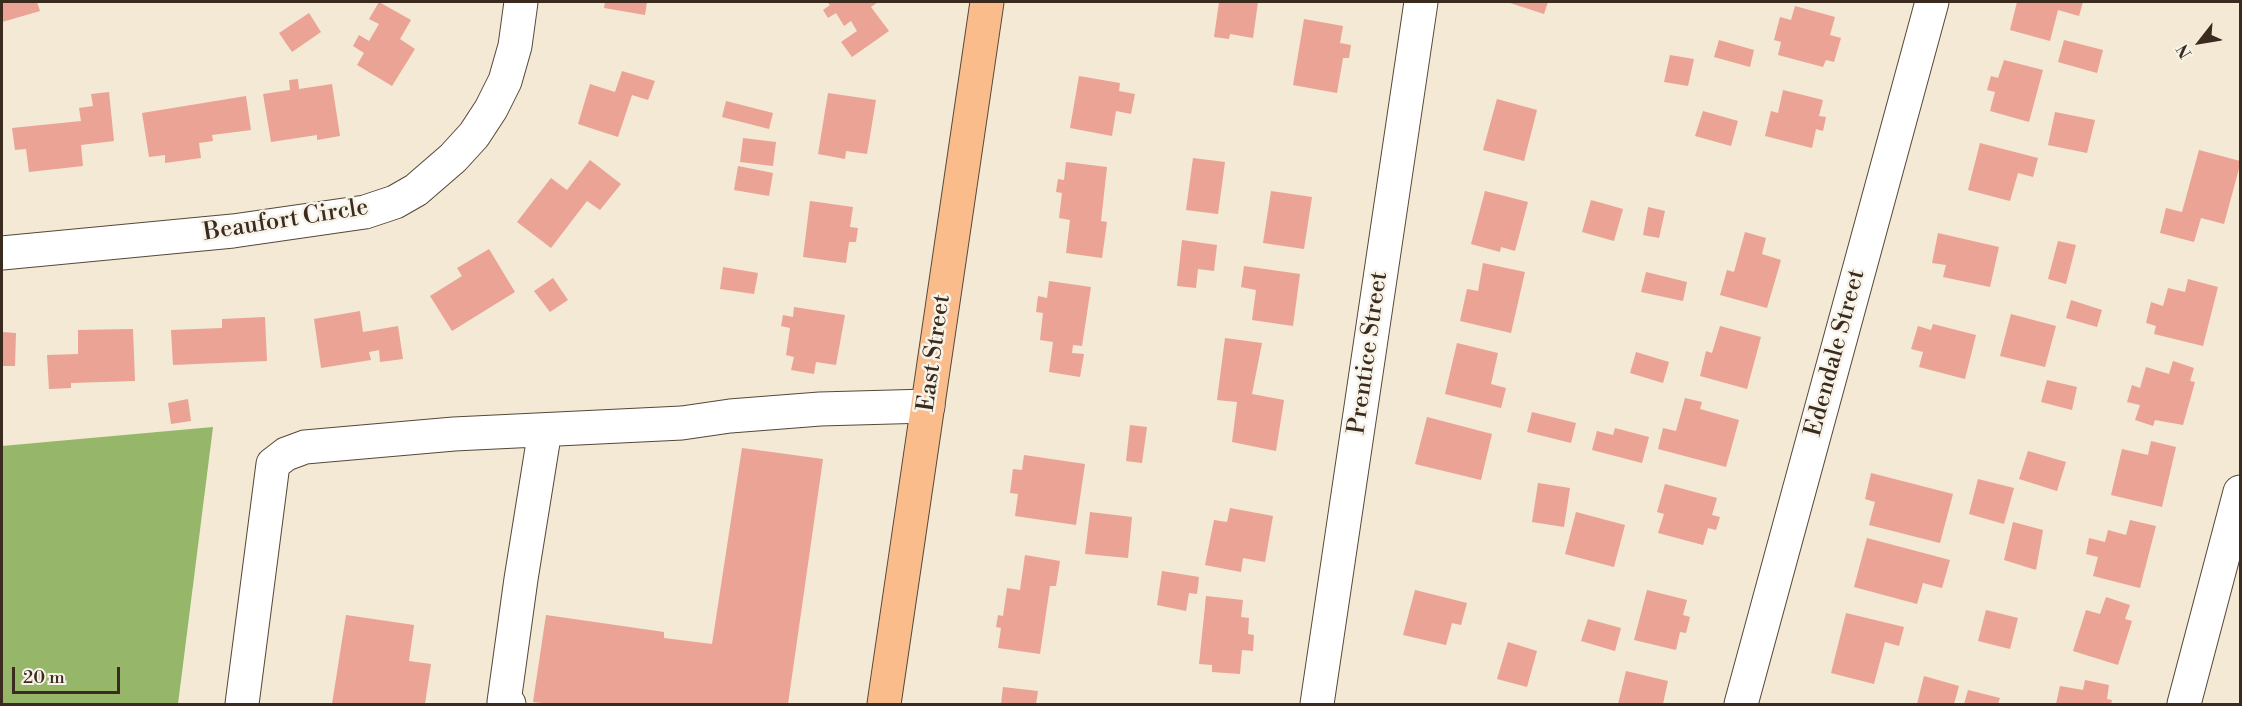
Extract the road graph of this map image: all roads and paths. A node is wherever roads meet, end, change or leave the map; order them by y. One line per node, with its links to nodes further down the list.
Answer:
1 (521, 2): 5 (street, Beaufort Circle)
2 (987, 2): 6 (main road, East Street)
3 (1421, 2): 12 (street, Prentice Street)
4 (1932, 2): 13 (street, Edendale Street)
5 (2, 254)
6 (928, 406): 7 (street); 11 (main road, East Street)
7 (545, 430): 9 (street); 10 (street)
8 (2241, 492): 14 (street)
9 (242, 705)
10 (509, 705)
11 (884, 705)
12 (1317, 705)
13 (1741, 705)
14 (2184, 705)

